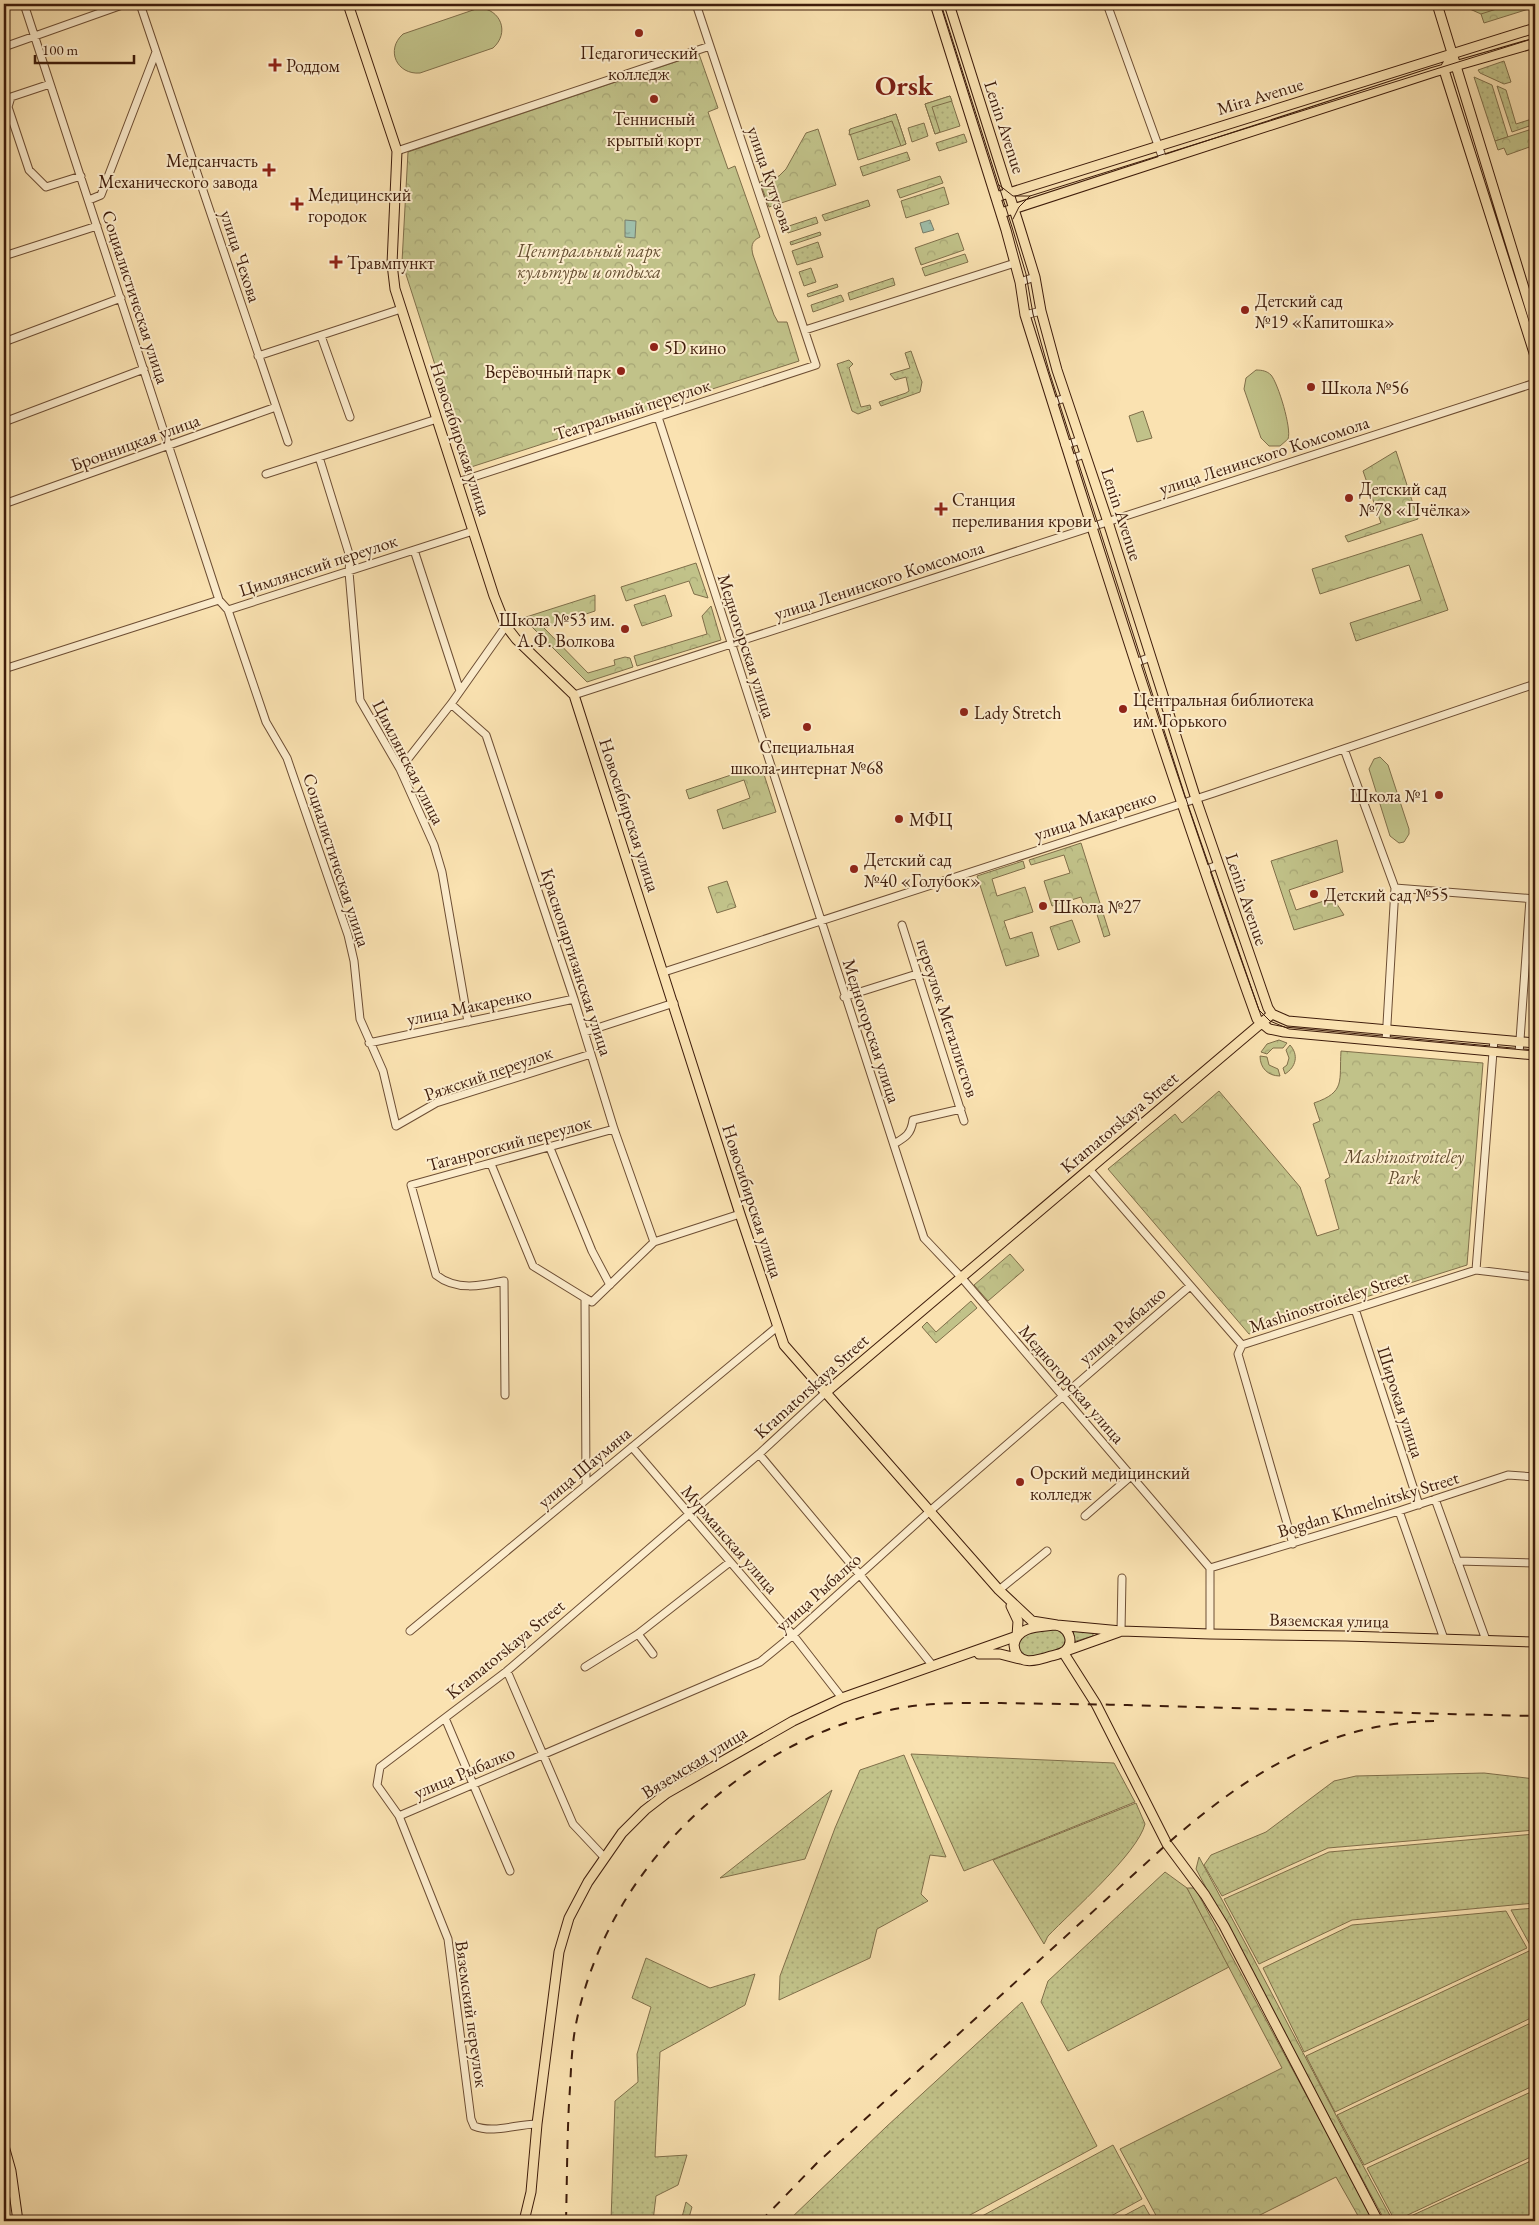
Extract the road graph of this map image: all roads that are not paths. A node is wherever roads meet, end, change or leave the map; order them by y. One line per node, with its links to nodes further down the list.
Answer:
1 (24, 4): 12 (street, Социалистическая улица)
2 (124, 4): 12 (street)
3 (140, 4): 17 (street, улица Чехова)
4 (348, 4): 32 (main road, Новосибирская улица)
5 (696, 4): 15 (street, улица Кутузова)
6 (936, 4): 13 (main road, Lenin Avenue)
7 (949, 4): 11 (main road, Lenin Avenue)
8 (1107, 4): 31 (street)
9 (1437, 4): 18 (main road)
10 (1535, 28): 18 (main road, Mira Avenue)
11 (958, 32): 13 (street); 23 (main road, Lenin Avenue)
12 (34, 36): 16 (street); 22 (street, Социалистическая улица)
13 (946, 36): 24 (main road, Lenin Avenue)
14 (1535, 43): 19 (main road, Mira Avenue)
15 (710, 46): 32 (street); 53 (street, улица Кутузова)
16 (4, 47)
17 (156, 52): 40 (street); 56 (street, улица Чехова)
18 (1454, 54): 19 (main road); 20 (main road); 21 (main road, Mira Avenue)
19 (1458, 66): 20 (main road, Mira Avenue); 52 (main road)
20 (1444, 70): 26 (main road, Mira Avenue); 57 (main road)
21 (1361, 82): 25 (main road, Mira Avenue); 26 (street)
22 (50, 84): 37 (street, Социалистическая улица); 37 (street)
23 (974, 85): 24 (street); 38 (main road, Lenin Avenue)
24 (962, 88): 39 (main road, Lenin Avenue)
25 (1339, 89): 27 (street); 28 (main road, Mira Avenue)
26 (1365, 95): 27 (main road, Mira Avenue)
27 (1343, 102): 29 (main road, Mira Avenue)
28 (1276, 108): 29 (street); 30 (main road, Mira Avenue)
29 (1280, 122): 33 (main road, Mira Avenue)
30 (1179, 139): 31 (main road, Mira Avenue); 33 (street)
31 (1158, 145): 34 (street); 35 (main road, Mira Avenue)
32 (397, 151): 49 (main road, Новосибирская улица)
33 (1183, 152): 34 (main road, Mira Avenue)
34 (1163, 159): 36 (main road, Mira Avenue)
35 (1114, 160): 36 (street); 38 (main road, Mira Avenue)
36 (1118, 174): 41 (main road, Mira Avenue)
37 (81, 176): 40 (street, Социалистическая улица)
38 (1009, 193): 39 (main road, Mira Avenue); 41 (main road, Lenin Avenue)
39 (996, 197): 42 (main road, Lenin Avenue)
40 (89, 200): 43 (street, Социалистическая улица)
41 (1014, 208): 42 (main road, Mira Avenue); 46 (main road, Lenin Avenue)
42 (1001, 213): 45 (main road, Lenin Avenue)
43 (97, 226): 44 (street); 48 (street, Социалистическая улица)
44 (4, 256)
45 (1014, 262): 47 (main road, Lenin Avenue); 53 (street)
46 (1035, 277): 47 (street); 50 (main road, Lenin Avenue)
47 (1020, 282): 51 (main road, Lenin Avenue)
48 (121, 298): 55 (street); 59 (street, Социалистическая улица)
49 (401, 309): 54 (street); 68 (main road, Новосибирская улица)
50 (1041, 311): 51 (street); 60 (main road, Lenin Avenue)
51 (1025, 315): 61 (main road, Lenin Avenue)
52 (1535, 324)
53 (805, 330): 58 (street, улица Кутузова)
54 (322, 336): 56 (street); 66 (street)
55 (4, 342)
56 (258, 356): 65 (street, улица Чехова)
57 (1535, 356)
58 (816, 365): 67 (street, Театральный переулок)
59 (144, 370): 69 (street); 73 (street, Социалистическая улица)
60 (1057, 370): 61 (street); 63 (main road, Lenin Avenue)
61 (1043, 374): 64 (main road, Lenin Avenue)
62 (1535, 383): 80 (street, улица Ленинского Комсомола)
63 (1066, 398): 64 (street); 70 (main road, Lenin Avenue)
64 (1052, 402): 72 (main road, Lenin Avenue)
65 (276, 407): 71 (street, улица Чехова); 73 (street, Бронницкая улица)
66 (350, 417)
67 (658, 417): 78 (street, Театральный переулок); 88 (street, Медногорская улица)
68 (437, 419): 75 (street); 78 (main road, Новосибирская улица)
69 (4, 422)
70 (1081, 440): 72 (street); 74 (main road, Lenin Avenue)
71 (288, 442)
72 (1065, 445): 76 (main road, Lenin Avenue)
73 (169, 446): 79 (street, Бронницкая улица); 85 (street, Социалистическая улица)
74 (1085, 454): 76 (street); 80 (main road, Lenin Avenue)
75 (319, 457): 77 (street); 84 (street, Цимлянская улица)
76 (1070, 459): 81 (main road, Lenin Avenue)
77 (266, 474)
78 (458, 482): 82 (main road, Новосибирская улица)
79 (4, 504)
80 (1108, 522): 81 (street, улица Ленинского Комсомола); 89 (main road, Lenin Avenue)
81 (1092, 527): 88 (street, улица Ленинского Комсомола); 90 (main road, Lenin Avenue)
82 (473, 531): 83 (street, Цимлянский переулок); 87 (main road, Новосибирская улица)
83 (414, 550): 84 (street, Цимлянский переулок); 93 (street)
84 (349, 572): 86 (street, Цимлянский переулок); 97 (street, Цимлянская улица)
85 (219, 600): 86 (street, Цимлянский переулок); 91 (street, Цимлянский переулок)
86 (228, 610): 124 (street, Социалистическая улица)
87 (506, 626): 93 (street); 94 (main road, Новосибирская улица)
88 (731, 644): 94 (street, улица Ленинского Комсомола); 104 (street, Медногорская улица)
89 (1151, 657): 90 (street); 98 (main road, Lenin Avenue)
90 (1135, 663): 99 (main road, Lenin Avenue)
91 (4, 669)
92 (1535, 684): 96 (street, улица Макаренко)
93 (460, 691): 95 (street)
94 (574, 695): 108 (main road, Новосибирская улица)
95 (451, 704): 97 (street); 111 (street, Краснопартизанская улица)
96 (1344, 749): 98 (street, улица Макаренко); 102 (street)
97 (400, 769): 114 (street, Цимлянская улица)
98 (1196, 799): 99 (street, улица Макаренко); 100 (main road, Lenin Avenue)
99 (1181, 803): 101 (main road, Lenin Avenue); 104 (street, улица Макаренко)
100 (1218, 864): 101 (street); 105 (main road, Lenin Avenue)
101 (1204, 870): 107 (main road, Lenin Avenue)
102 (1395, 888): 103 (street); 117 (street)
103 (1532, 899): 123 (street)
104 (820, 920): 108 (street, улица Макаренко); 110 (street, Медногорская улица)
105 (1237, 921): 107 (street); 113 (main road, Lenin Avenue)
106 (902, 925): 109 (street, переулок Металлистов)
107 (1223, 927): 116 (main road, Lenin Avenue)
108 (664, 972): 112 (main road, Новосибирская улица)
109 (917, 974): 110 (street); 130 (street, переулок Металлистов)
110 (844, 997): 134 (street, Медногорская улица)
111 (574, 999): 114 (street, улица Макаренко); 118 (street, Краснопартизанская улица)
112 (674, 1003): 118 (street); 138 (main road, Новосибирская улица)
113 (1272, 1014): 115 (main road); 116 (main road, Kramatorskaya Street)
114 (468, 1022): 124 (street, улица Макаренко)
115 (1310, 1023): 117 (main road); 119 (street)
116 (1260, 1024): 119 (main road); 137 (main road, Kramatorskaya Street)
117 (1386, 1030): 120 (main road); 122 (street)
118 (585, 1032): 127 (street, Краснопартизанская улица)
119 (1309, 1034): 122 (main road)
120 (1477, 1038): 121 (main road); 125 (street)
121 (1494, 1039): 123 (main road); 126 (street)
122 (1386, 1042): 125 (main road)
123 (1527, 1042): 128 (street)
124 (369, 1043): 132 (street, Социалистическая улица)
125 (1476, 1050): 126 (main road)
126 (1493, 1052): 128 (main road); 140 (street)
127 (592, 1054): 132 (street, Ряжский переулок); 133 (street, Краснопартизанская улица)
128 (1522, 1054): 129 (main road)
129 (1535, 1055)
130 (961, 1109): 131 (street, переулок Металлистов); 134 (street)
131 (964, 1121)
132 (396, 1126)
133 (614, 1129): 135 (street, Таганрогский переулок); 139 (street, Краснопартизанская улица)
134 (894, 1144): 141 (street, Медногорская улица)
135 (550, 1148): 136 (street, Таганрогский переулок); 143 (street)
136 (491, 1164): 145 (street); 150 (street, Таганрогский переулок)
137 (1089, 1169): 141 (main road, Kramatorskaya Street); 144 (street, Mashinostroiteley Street)
138 (740, 1214): 139 (street); 147 (main road, Новосибирская улица)
139 (654, 1242): 143 (street)
140 (1476, 1270): 142 (street, Mashinostroiteley Street); 146 (street, Mashinostroiteley Street)
141 (961, 1277): 149 (main road, Kramatorskaya Street); 151 (street, Медногорская улица)
142 (1535, 1277)
143 (610, 1285): 145 (street)
144 (1190, 1286): 148 (street, Mashinostroiteley Street); 151 (street, улица Рыбалко)
145 (585, 1298): 156 (street)
146 (1355, 1309): 148 (street, Mashinostroiteley Street); 158 (street, Широкая улица)
147 (777, 1326): 149 (main road, Новосибирская улица); 152 (street, улица Шаумяна)
148 (1242, 1345): 163 (street)
149 (825, 1393): 153 (street, Kramatorskaya Street); 159 (main road, Новосибирская улица)
150 (505, 1395)
151 (1062, 1396): 154 (street, Медногорская улица); 159 (street, улица Рыбалко)
152 (632, 1447): 156 (street, улица Шаумяна); 161 (street, Мурманская улица)
153 (760, 1454): 161 (street, Kramatorskaya Street); 169 (street)
154 (1131, 1476): 162 (street); 168 (street, Медногорская улица)
155 (1535, 1477): 157 (street, Bogdan Khmelnitsky Street)
156 (586, 1485): 173 (street, улица Шаумяна)
157 (1435, 1499): 158 (street, Bogdan Khmelnitsky Street); 165 (street)
158 (1419, 1505): 160 (street, Bogdan Khmelnitsky Street)
159 (930, 1511): 169 (street, улица Рыбалко); 171 (main road, Новосибирская улица)
160 (1399, 1511): 163 (street, Bogdan Khmelnitsky Street); 179 (street)
161 (689, 1515): 166 (street, Мурманская улица); 188 (street, Kramatorskaya Street)
162 (1085, 1516)
163 (1293, 1544): 168 (street, Bogdan Khmelnitsky Street)
164 (1047, 1551): 171 (street)
165 (1457, 1561): 167 (street); 180 (street)
166 (730, 1562): 175 (street); 177 (street, Мурманская улица)
167 (1535, 1563)
168 (1210, 1568): 176 (street)
169 (860, 1575): 177 (street, улица Рыбалко); 186 (street)
170 (1122, 1578): 174 (street)
171 (999, 1590): 172 (main road); 178 (main road)
172 (1057, 1625): 174 (main road, Вяземская улица); 178 (main road); 182 (main road)
173 (410, 1631)
174 (1122, 1631): 176 (main road, Вяземская улица); 182 (main road)
175 (638, 1634): 183 (street); 187 (street)
176 (1210, 1634): 179 (main road, Вяземская улица)
177 (793, 1635): 189 (street, Мурманская улица); 191 (street, улица Рыбалко)
178 (1017, 1636): 184 (main road); 185 (main road)
179 (1444, 1639): 180 (main road, Вяземская улица)
180 (1486, 1640): 181 (main road, Вяземская улица)
181 (1535, 1642)
182 (1063, 1652): 185 (main road); 201 (main road)
183 (654, 1654)
184 (964, 1656): 185 (main road); 186 (main road, Вяземская улица)
185 (1023, 1660)
186 (933, 1666): 189 (main road, Вяземская улица)
187 (585, 1667)
188 (507, 1671): 190 (street, Kramatorskaya Street); 191 (street)
189 (842, 1698): 195 (main road, Вяземская улица)
190 (445, 1718): 192 (street, Kramatorskaya Street); 193 (street)
191 (542, 1754): 193 (street, улица Рыбалко); 195 (street)
192 (380, 1767): 194 (street, Вяземский переулок)
193 (474, 1785): 194 (street, улица Рыбалко); 196 (street)
194 (399, 1816): 197 (street, Вяземский переулок)
195 (604, 1857): 197 (main road, Вяземская улица)
196 (510, 1871)
197 (537, 2124): 200 (main road, Вяземская улица)
198 (4, 2146): 199 (main road)
199 (18, 2221)
200 (524, 2221)
201 (1378, 2221)

